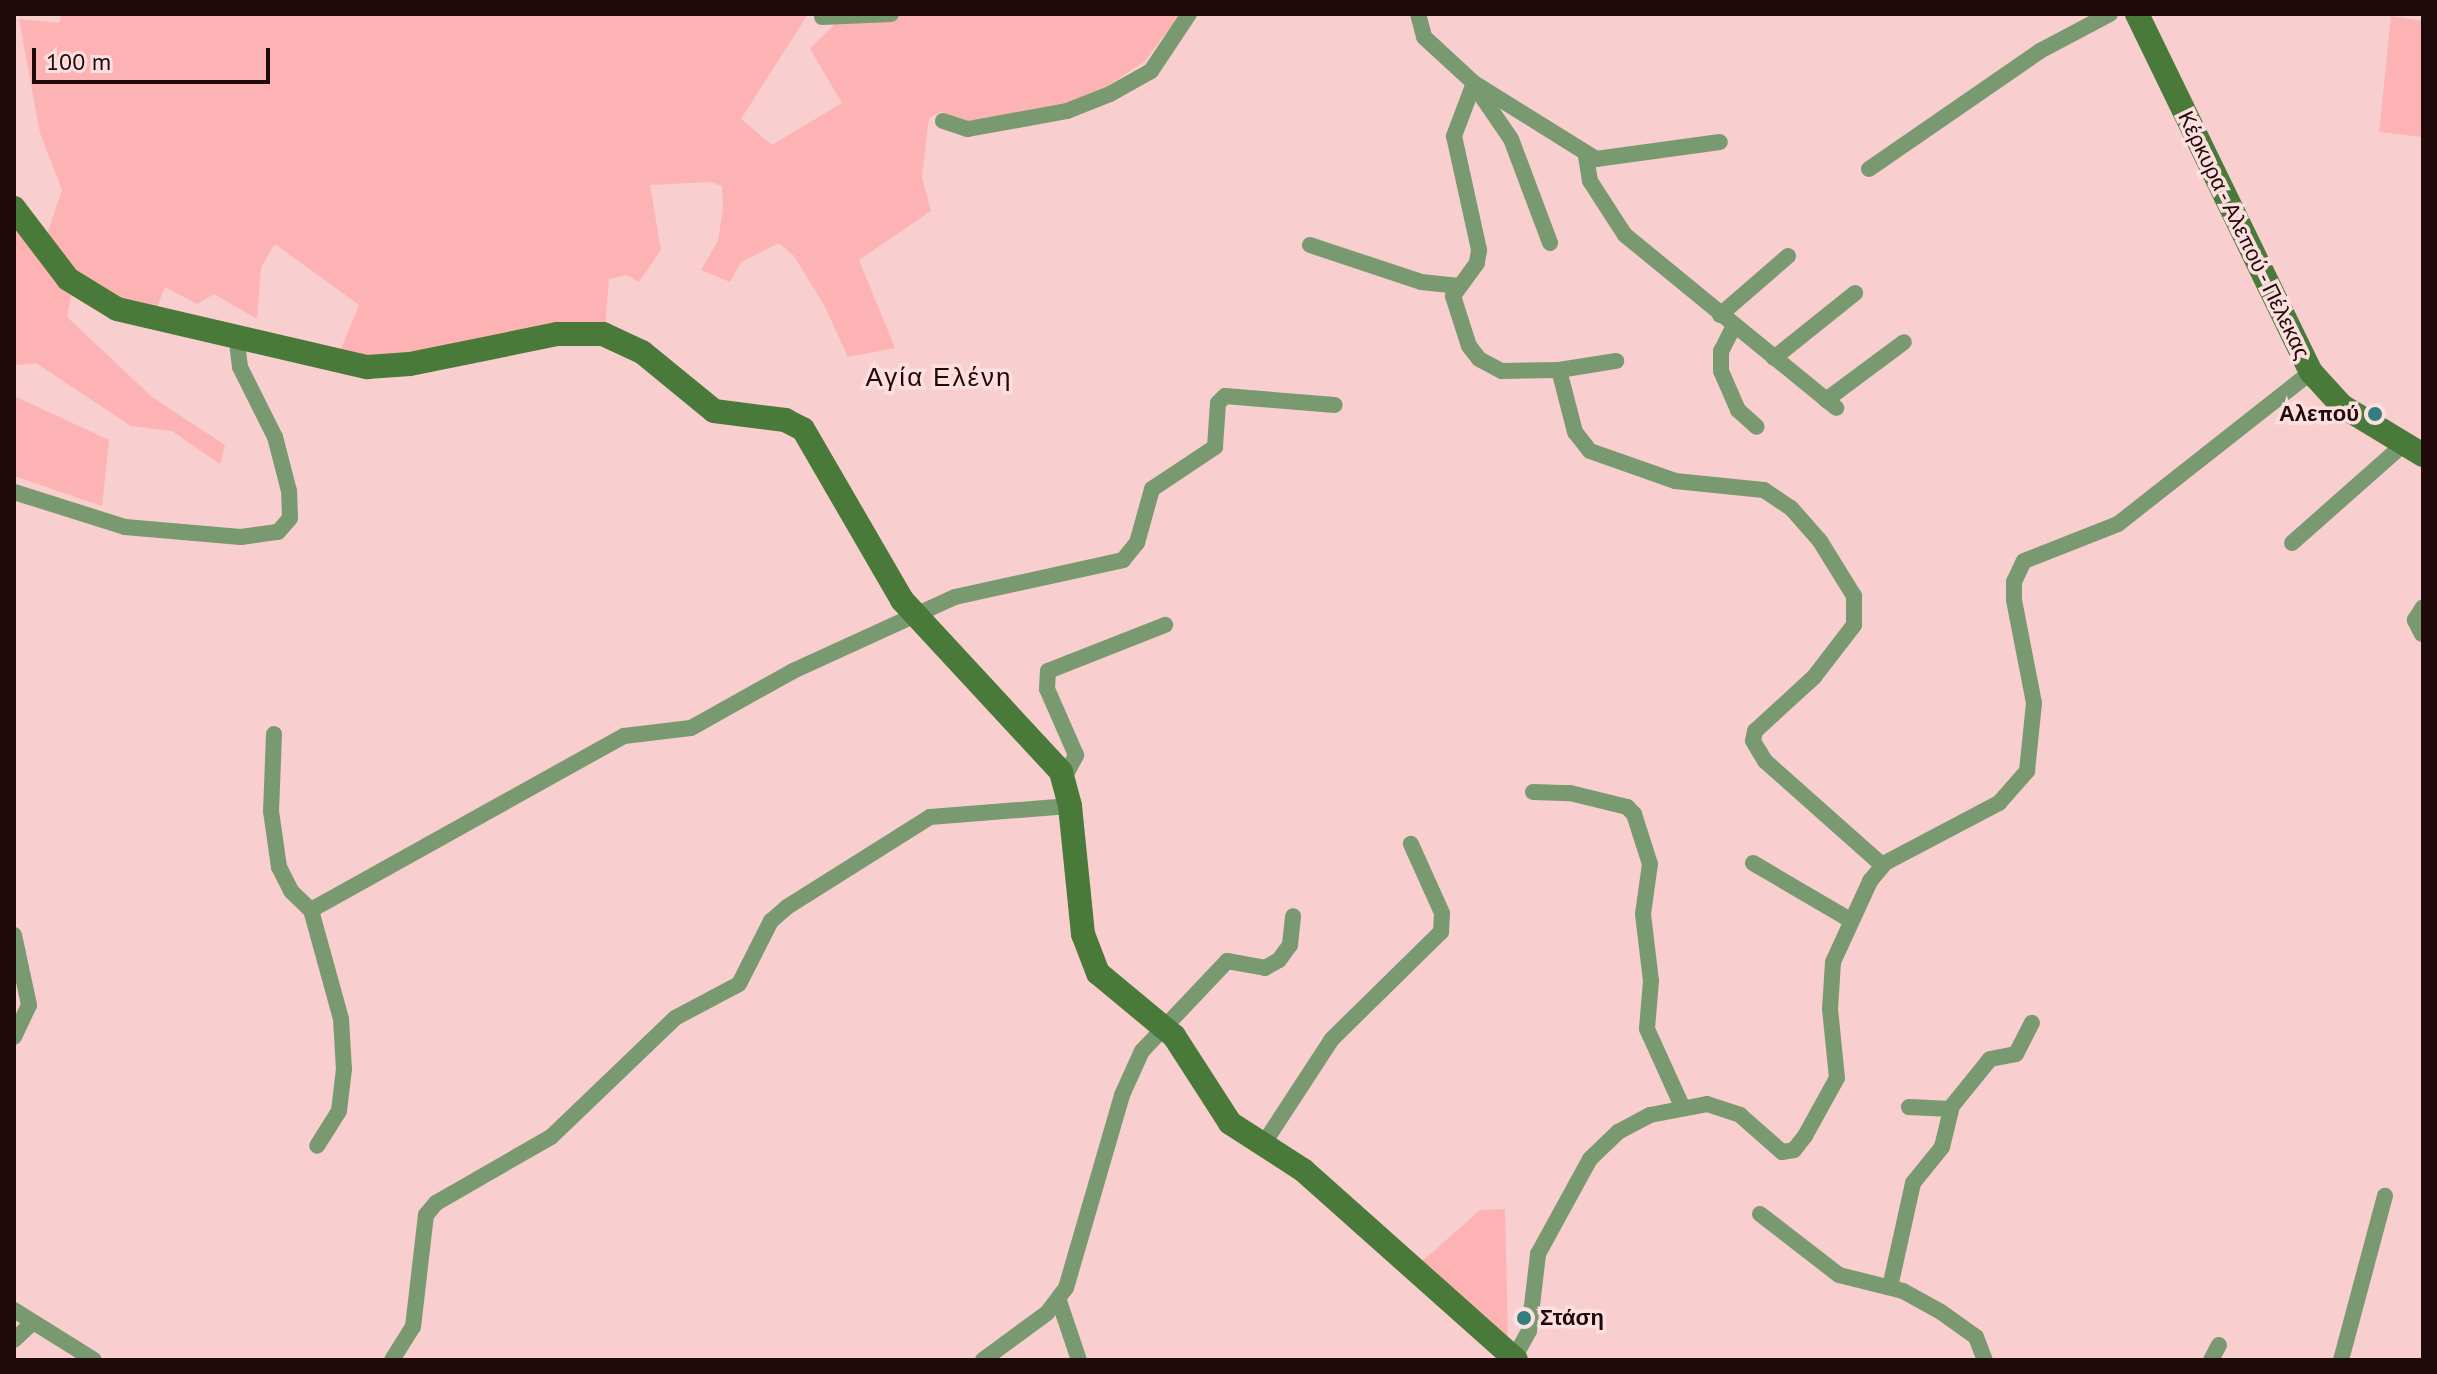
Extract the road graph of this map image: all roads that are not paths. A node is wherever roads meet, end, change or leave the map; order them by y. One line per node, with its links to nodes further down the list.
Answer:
1 (891, 14): 6 (street)
2 (1189, 14): 8 (street)
3 (1418, 14): 7 (street)
4 (2110, 14): 11 (street)
5 (2137, 14): 25 (street, Κέρκυρα - Αλεπού - Πέλεκας)
6 (822, 17)
7 (1474, 83): 10 (street); 13 (street); 16 (street)
8 (943, 121)
9 (1720, 142): 10 (street)
10 (1586, 156): 18 (street)
11 (1869, 169)
12 (14, 208): 20 (street)
13 (1550, 243)
14 (1310, 245): 16 (street)
15 (1788, 256): 18 (street)
16 (1457, 286): 24 (street)
17 (1855, 293): 22 (street)
18 (1720, 315): 19 (street)
19 (1734, 326): 22 (street); 27 (street)
20 (236, 335): 29 (street); 32 (street)
21 (1904, 342): 22 (street)
22 (1774, 358)
23 (1616, 361): 24 (street)
24 (1559, 370): 41 (street)
25 (2311, 372): 28 (street, Κέρκυρα - Αλεπού - Πέλεκας); 41 (street)
26 (1335, 405): 32 (street)
27 (1757, 427)
28 (2413, 449): 30 (street)
29 (14, 492)
30 (2292, 543)
31 (2423, 607): 34 (street)
32 (915, 615): 36 (street); 42 (street)
33 (1165, 625): 36 (street)
34 (2422, 634)
35 (274, 734): 42 (street)
36 (1064, 778): 38 (street)
37 (1533, 792): 49 (street)
38 (1070, 806): 47 (street); 63 (street)
39 (1411, 844): 52 (street)
40 (1753, 863): 44 (street)
41 (1882, 865): 44 (street)
42 (311, 910): 53 (street)
43 (1293, 916): 47 (street)
44 (1850, 920): 49 (street)
45 (14, 935): 48 (street)
46 (2032, 1023): 51 (street)
47 (1165, 1027): 52 (street); 57 (street)
48 (14, 1037)
49 (1682, 1106): 61 (street)
50 (1909, 1107): 51 (street)
51 (1951, 1109): 56 (street)
52 (1264, 1143): 61 (street)
53 (317, 1146)
54 (2385, 1196): 67 (street)
55 (1760, 1214): 56 (street)
56 (1890, 1287): 66 (street)
57 (1059, 1301): 64 (street); 65 (street)
58 (14, 1310): 59 (street)
59 (33, 1322): 60 (street); 62 (street)
60 (14, 1340)
61 (1515, 1359)
62 (94, 1360)
63 (392, 1360)
64 (983, 1360)
65 (1079, 1360)
66 (1985, 1360)
67 (2341, 1360)

